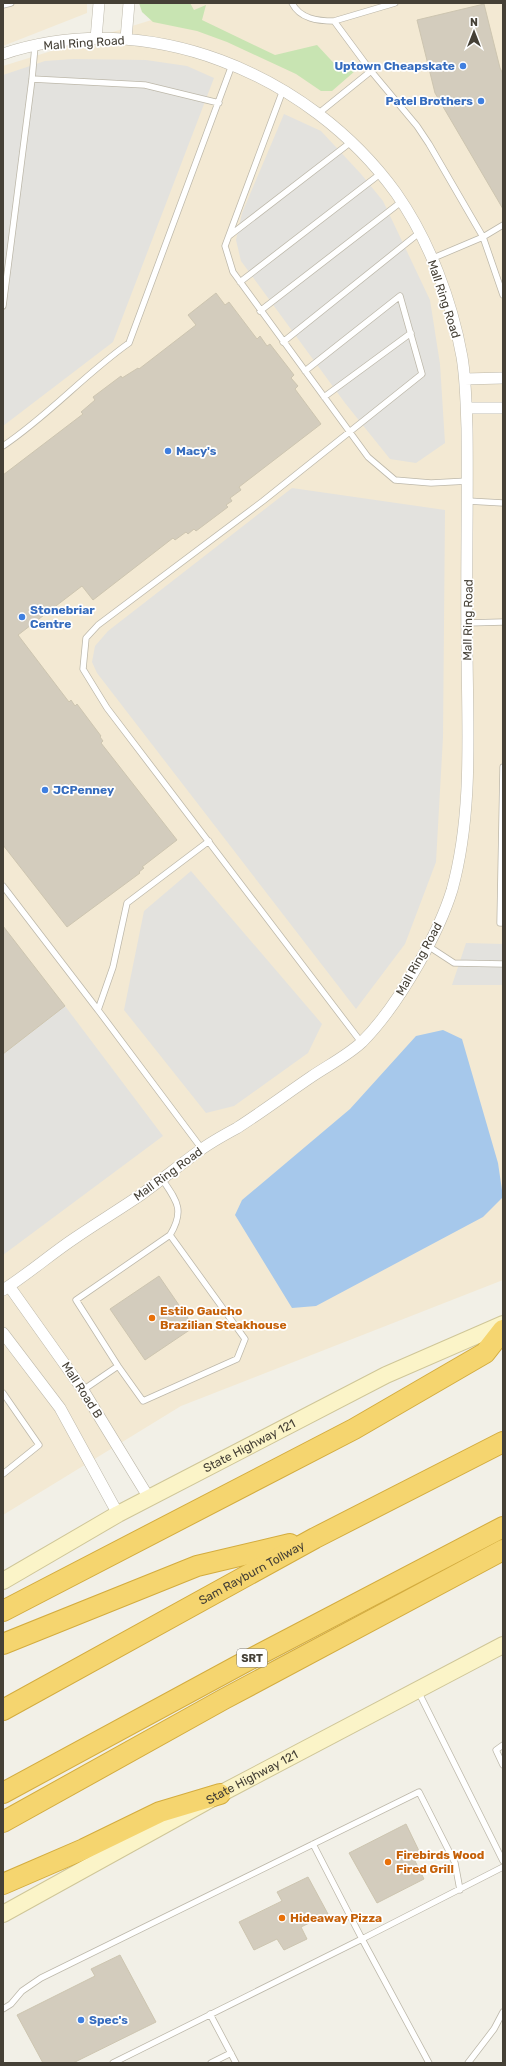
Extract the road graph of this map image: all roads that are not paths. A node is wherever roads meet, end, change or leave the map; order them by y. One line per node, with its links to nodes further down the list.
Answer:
1 (11, 3): 6 (lane)
2 (99, 3): 8 (street)
3 (129, 3): 9 (street)
4 (292, 3): 7 (lane)
5 (395, 3): 7 (lane)
6 (3, 5)
7 (334, 21): 13 (lane)
8 (96, 39): 9 (street, Mall Ring Road); 10 (street, Mall Ring Road)
9 (126, 39): 12 (street, Mall Ring Road)
10 (35, 46): 11 (street, Mall Ring Road); 14 (lane)
11 (3, 54)
12 (233, 64): 15 (street, Mall Ring Road); 16 (lane)
13 (371, 71): 17 (lane); 24 (lane)
14 (32, 79): 16 (lane); 28 (lane)
15 (283, 89): 17 (street, Mall Ring Road); 23 (lane)
16 (219, 103): 39 (lane)
17 (319, 113): 18 (street, Mall Ring Road)
18 (351, 142): 19 (street, Mall Ring Road); 23 (lane)
19 (380, 174): 20 (street, Mall Ring Road); 26 (lane)
20 (401, 202): 22 (street, Mall Ring Road); 29 (lane)
21 (503, 225): 24 (lane)
22 (419, 233): 25 (street, Mall Ring Road); 31 (lane)
23 (228, 236): 26 (lane)
24 (483, 237): 25 (lane); 27 (lane)
25 (431, 259): 34 (street, Mall Ring Road)
26 (240, 282): 29 (lane)
27 (503, 295)
28 (3, 306)
29 (260, 311): 31 (lane)
30 (411, 333): 32 (lane); 35 (lane); 38 (lane)
31 (283, 342): 32 (lane)
32 (305, 371): 35 (lane)
33 (503, 378): 34 (street)
34 (465, 379): 36 (street, Mall Ring Road)
35 (324, 397): 38 (lane)
36 (467, 408): 37 (street); 40 (street, Mall Ring Road)
37 (503, 408)
38 (350, 431): 40 (lane); 46 (lane)
39 (3, 446)
40 (468, 481): 41 (street, Mall Ring Road)
41 (468, 501): 42 (lane); 44 (street, Mall Ring Road)
42 (503, 503)
43 (503, 622): 44 (lane)
44 (467, 623): 49 (street, Mall Ring Road)
45 (503, 768): 48 (lane)
46 (209, 841): 51 (lane); 52 (lane)
47 (3, 886): 51 (lane)
48 (503, 923)
49 (428, 946): 50 (lane); 52 (street, Mall Ring Road)
50 (503, 964)
51 (98, 1010): 53 (lane)
52 (361, 1042): 53 (street, Mall Ring Road)
53 (202, 1149): 54 (street, Mall Ring Road)
54 (162, 1179): 55 (lane); 56 (street, Mall Ring Road)
55 (170, 1235): 60 (lane); 60 (lane)
56 (6, 1288): 61 (street, Mall Road B)
57 (503, 1324): 65 (main road, State Highway 121)
58 (503, 1330): 71 (highway)
59 (3, 1333): 66 (street)
60 (118, 1366): 61 (lane)
61 (83, 1390): 65 (street, Mall Road B)
62 (3, 1393): 64 (lane)
63 (503, 1442): 68 (highway, Sam Rayburn Tollway)
64 (3, 1474)
65 (149, 1498): 66 (main road, State Highway 121)
66 (118, 1514): 70 (main road, State Highway 121)
67 (503, 1527): 78 (highway, SRT)
68 (315, 1538): 72 (highway); 75 (highway, Sam Rayburn Tollway)
69 (503, 1550): 80 (highway)
70 (3, 1581)
71 (8, 1609)
72 (3, 1644)
73 (503, 1645): 74 (main road, State Highway 121)
74 (418, 1691): 79 (main road, State Highway 121); 82 (lane)
75 (3, 1710)
76 (503, 1745): 77 (lane)
77 (503, 1765)
78 (3, 1793)
79 (220, 1794): 84 (highway); 86 (main road, State Highway 121)
80 (3, 1822)
81 (313, 1844): 85 (lane); 87 (lane); 88 (lane)
82 (503, 1861)
83 (503, 1867): 85 (lane)
84 (3, 1884)
85 (460, 1890): 87 (lane)
86 (3, 1914)
87 (362, 1939): 90 (lane); 95 (lane)
88 (3, 2009)
89 (503, 2012): 96 (lane)
90 (210, 2014): 91 (lane); 92 (lane)
91 (231, 2053): 93 (lane); 94 (lane)
92 (112, 2063)
93 (211, 2063)
94 (236, 2063)
95 (429, 2063)
96 (468, 2063)

